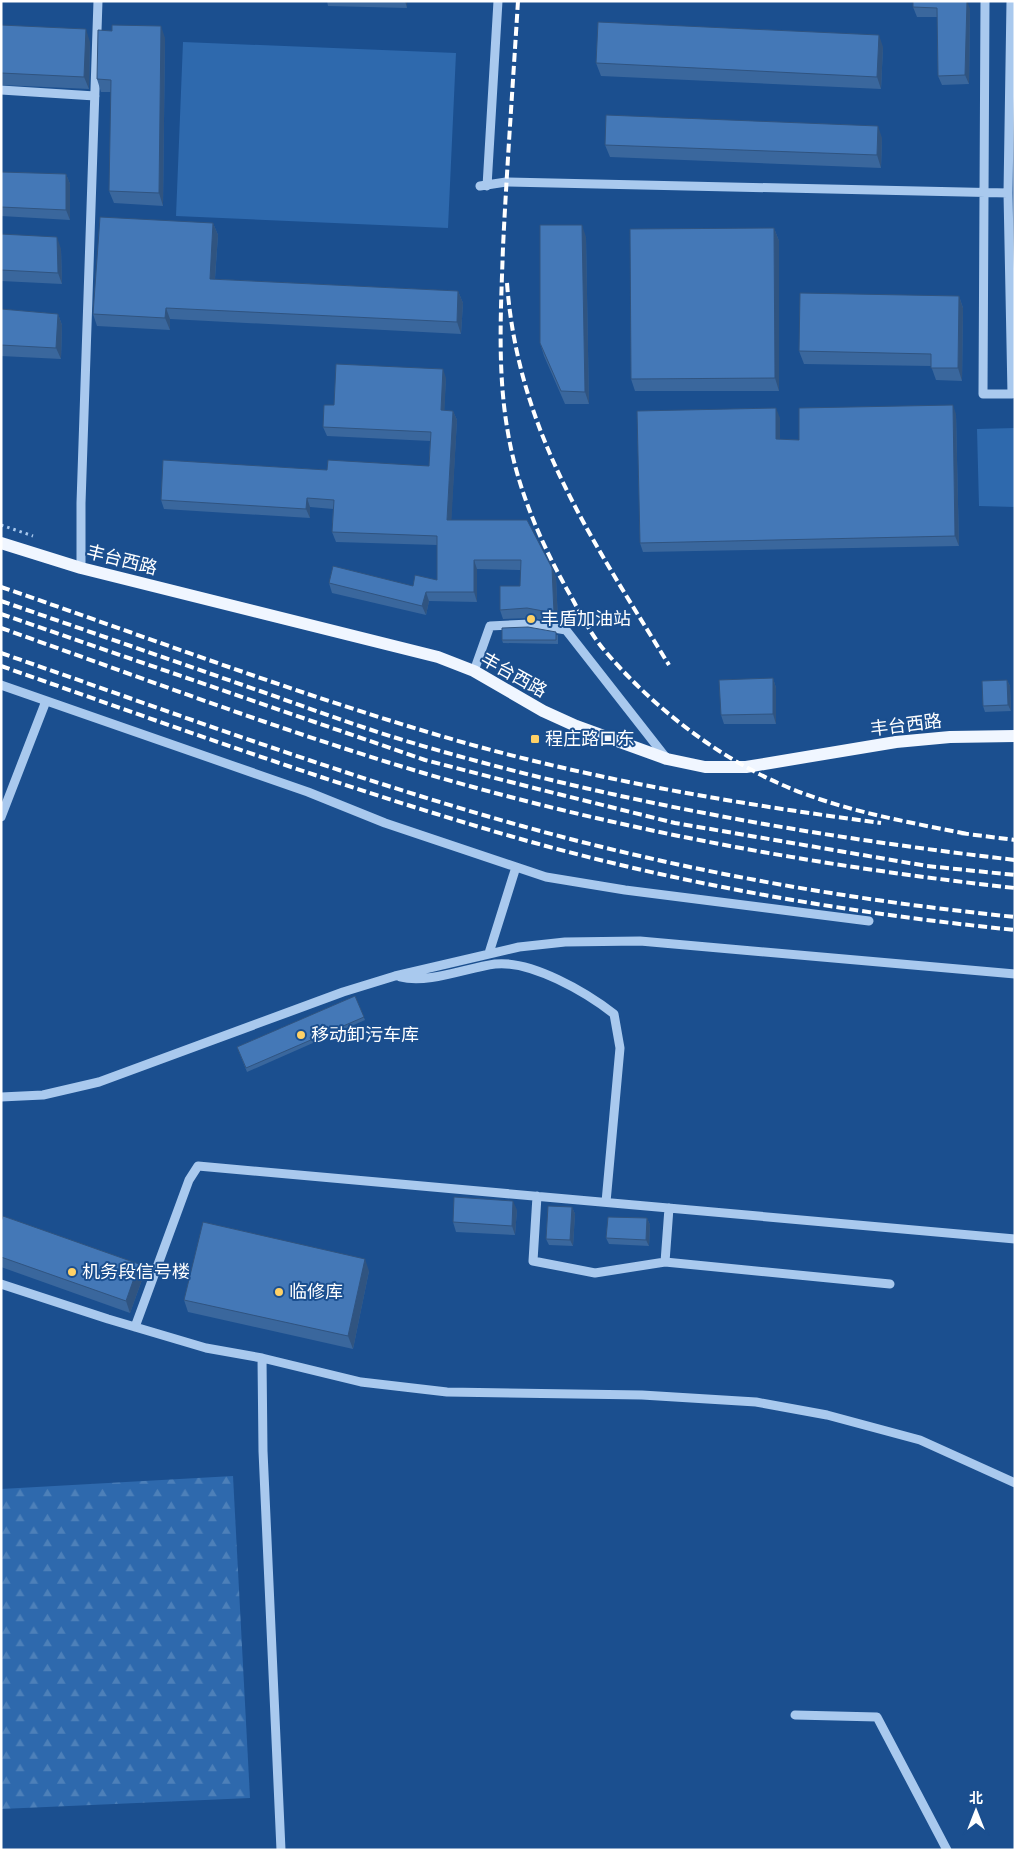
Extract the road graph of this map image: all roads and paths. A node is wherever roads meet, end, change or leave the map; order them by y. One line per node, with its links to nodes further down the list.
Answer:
1 (98, 1): 6 (street)
2 (498, 1): 7 (street)
3 (985, 1): 7 (street)
4 (1010, 1): 8 (street)
5 (1, 90): 6 (street)
6 (95, 96): 10 (street)
7 (985, 193): 8 (street); 8 (street)
8 (1008, 193)
9 (1, 543): 10 (main road, 丰台西路)
10 (81, 568): 11 (main road, 丰台西路)
11 (474, 671): 15 (main road, 丰台西路); 15 (street)
12 (1, 685): 13 (street)
13 (46, 701): 16 (street); 17 (street)
14 (1015, 736): 15 (main road, 丰台西路)
15 (667, 759)
16 (1, 817)
17 (516, 867): 18 (street); 19 (street)
18 (869, 921)
19 (489, 953): 20 (street); 21 (street)
20 (1015, 974)
21 (396, 976): 22 (street); 24 (street)
22 (1, 1097)
23 (537, 1196): 24 (street); 27 (street); 30 (street)
24 (606, 1202): 25 (street)
25 (669, 1208): 26 (street); 27 (street)
26 (1015, 1239)
27 (665, 1262): 29 (street)
28 (1, 1284): 30 (street)
29 (890, 1284)
30 (135, 1327): 31 (street)
31 (262, 1358): 32 (street); 34 (street)
32 (1015, 1483)
33 (796, 1715): 35 (street)
34 (281, 1850)
35 (947, 1850)

